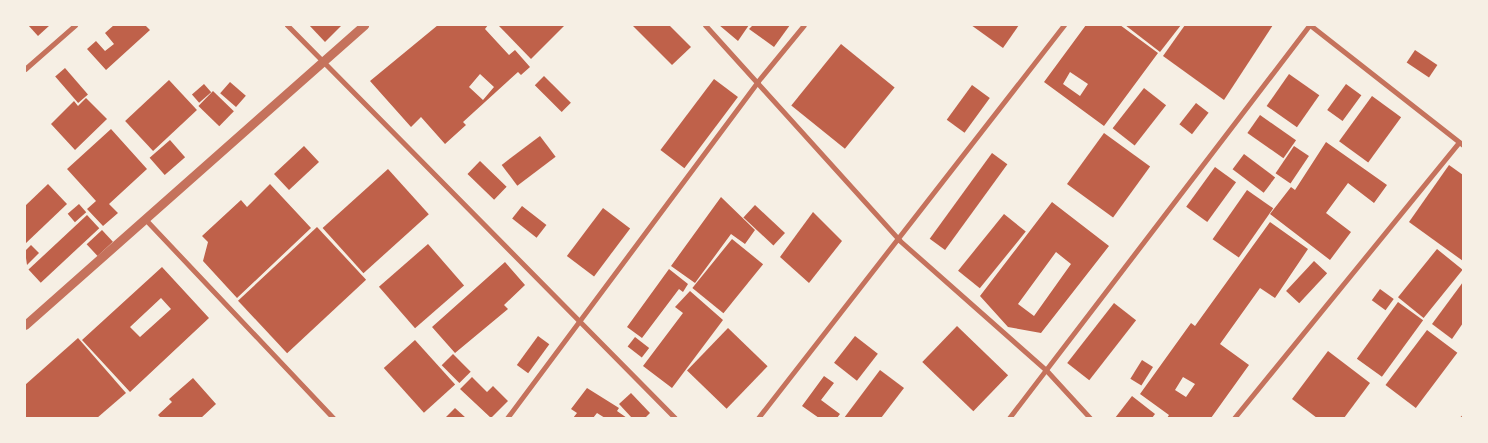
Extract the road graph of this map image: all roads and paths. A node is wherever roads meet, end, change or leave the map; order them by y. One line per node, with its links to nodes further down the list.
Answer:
1 (75, 25): 9 (street)
2 (287, 25): 8 (street)
3 (364, 25): 8 (street)
4 (704, 25): 10 (street)
5 (804, 25): 10 (street)
6 (1064, 25): 13 (street)
7 (1310, 25): 11 (street); 16 (street)
8 (320, 61): 12 (street); 14 (street)
9 (25, 69)
10 (758, 81): 13 (street); 14 (street)
11 (1461, 143): 23 (street)
12 (144, 218): 15 (street); 17 (street)
13 (899, 240): 16 (street); 20 (street)
14 (579, 322): 18 (street); 19 (street)
15 (25, 325)
16 (1046, 370): 21 (street); 22 (street)
17 (333, 418)
18 (507, 418)
19 (675, 418)
20 (758, 418)
21 (1009, 418)
22 (1090, 418)
23 (1234, 418)

